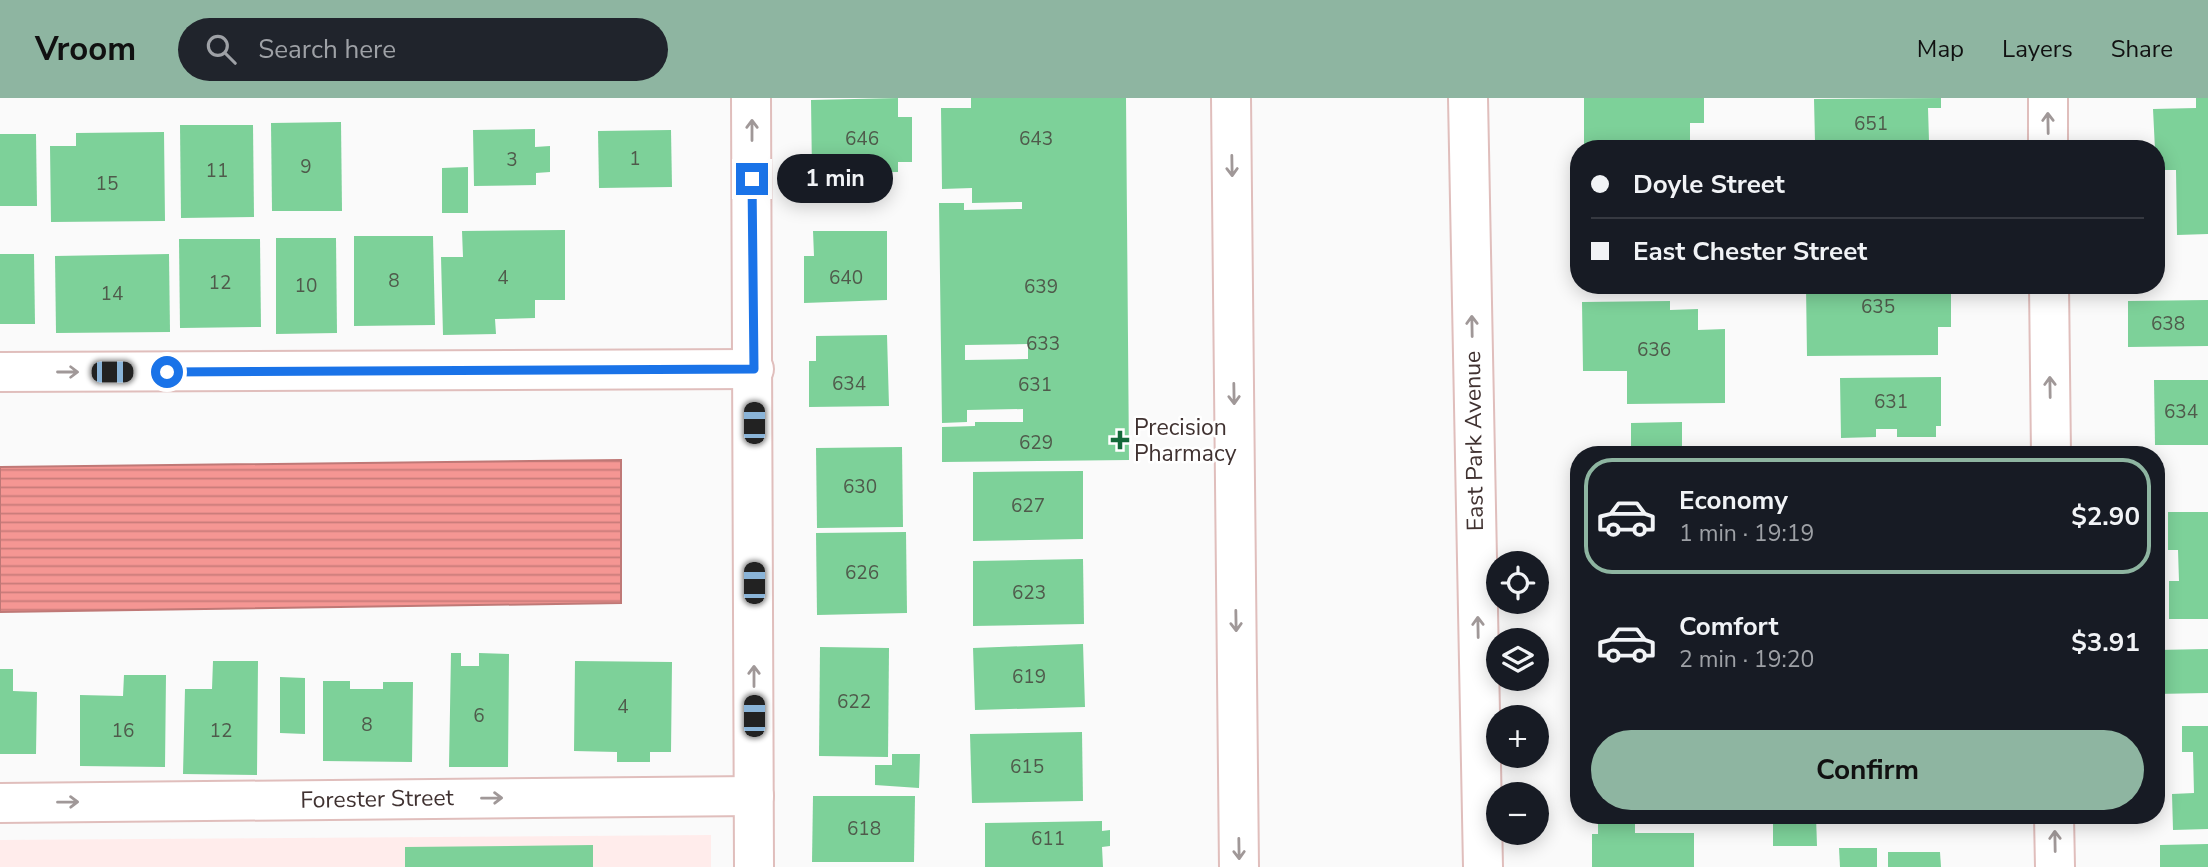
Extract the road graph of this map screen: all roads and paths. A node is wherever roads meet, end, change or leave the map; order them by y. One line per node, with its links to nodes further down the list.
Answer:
1 (751, 98): 7 (main road, one-way to 1)
2 (1231, 98): 14 (main road, one-way to 14)
3 (1468, 98): 15 (main road, East Park Avenue, one-way to 3)
4 (2048, 98): 5 (main road, one-way to 4)
5 (2048, 140)
6 (2049, 294): 9 (main road, one-way to 6)
7 (754, 369): 8 (main road, one-way to 7); 10 (main road, one-way to 7)
8 (0, 372)
9 (2051, 446)
10 (754, 796): 11 (main road, Forester Street, one-way to 10); 13 (main road)
11 (0, 803)
12 (2054, 824): 16 (main road, one-way to 12)
13 (754, 867)
14 (1239, 867)
15 (1483, 867)
16 (2055, 867)

